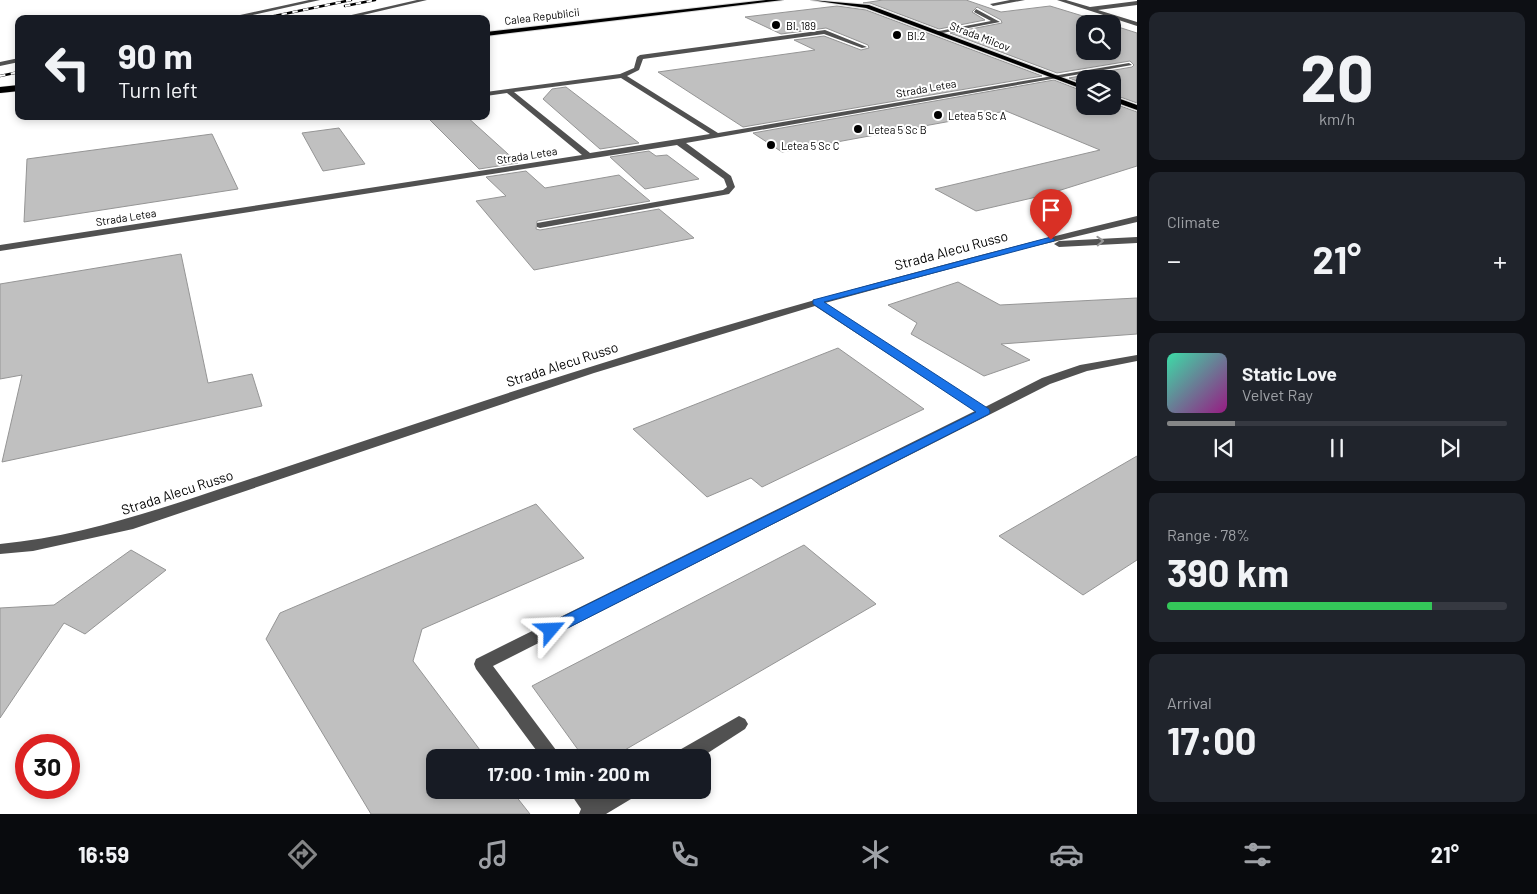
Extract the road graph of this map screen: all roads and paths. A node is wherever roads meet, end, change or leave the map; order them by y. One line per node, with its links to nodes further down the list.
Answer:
1 (317, 0): 12 (street)
2 (424, 0): 13 (street)
3 (780, 0): 16 (main road, Calea Republicii)
4 (814, 0): 7 (main road, Strada Milcov)
5 (1022, 0): 9 (street)
6 (1060, 0): 10 (street)
7 (866, 3): 15 (main road, Strada Milcov)
8 (1137, 3): 10 (street)
9 (993, 4)
10 (1090, 10): 14 (street)
11 (976, 11): 15 (street)
12 (244, 15)
13 (355, 15)
14 (1137, 24)
15 (937, 32): 24 (main road, Strada Milcov)
16 (490, 34)
17 (864, 47): 23 (street)
18 (0, 56): 20 (street)
19 (15, 61): 20 (street)
20 (11, 62): 21 (street)
21 (0, 64)
22 (1129, 65): 24 (street, Strada Letea)
23 (622, 76): 28 (street); 32 (street)
24 (1055, 77): 25 (main road, Strada Milcov); 32 (street, Strada Letea)
25 (1076, 85)
26 (15, 89): 27 (main road, bridge)
27 (0, 91)
28 (508, 92): 29 (street); 34 (street)
29 (490, 94)
30 (1121, 102): 31 (main road)
31 (1137, 108)
32 (718, 136): 33 (street, Strada Letea)
33 (679, 142): 34 (street, Strada Letea); 36 (street)
34 (588, 156): 38 (street, Strada Letea)
35 (1137, 219): 39 (street, Strada Alecu Russo)
36 (540, 225)
37 (1137, 240): 39 (street, one-way to 37)
38 (0, 248)
39 (1016, 248): 40 (street, Strada Alecu Russo)
40 (816, 302): 42 (street); 43 (street, Strada Alecu Russo)
41 (1137, 358): 42 (street)
42 (985, 412): 45 (street)
43 (0, 549)
44 (739, 724): 46 (street)
45 (546, 749)
46 (698, 749)
47 (583, 799): 49 (street)
48 (613, 799): 49 (street)
49 (591, 812)

